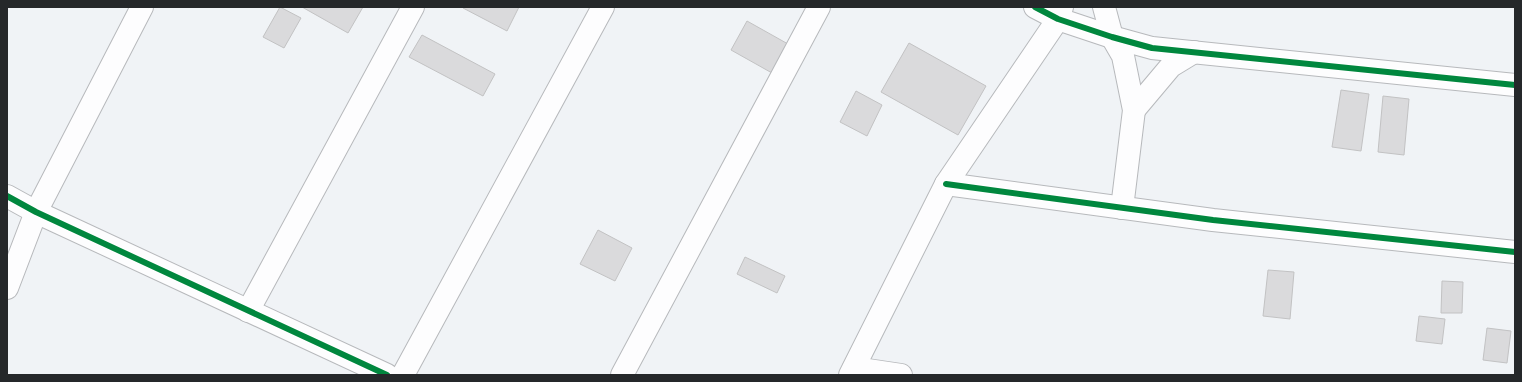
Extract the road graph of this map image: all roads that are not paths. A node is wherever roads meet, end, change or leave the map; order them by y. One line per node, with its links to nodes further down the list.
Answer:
1 (142, 7): 15 (street)
2 (413, 7): 18 (street)
3 (603, 7): 21 (street)
4 (819, 7): 22 (street)
5 (1035, 7): 7 (street)
6 (1104, 7): 8 (street)
7 (1060, 13): 8 (street); 12 (street)
8 (1112, 37): 9 (street); 11 (street)
9 (1194, 52): 10 (street); 11 (street)
10 (1515, 85)
11 (1134, 110): 14 (street)
12 (946, 184): 14 (street); 19 (street)
13 (7, 196): 15 (street)
14 (1122, 208): 16 (street)
15 (36, 212): 17 (street); 18 (street)
16 (1515, 252)
17 (7, 288)
18 (248, 311): 20 (street)
19 (852, 372): 23 (street)
20 (387, 375)
21 (403, 375)
22 (622, 375)
23 (901, 375)

